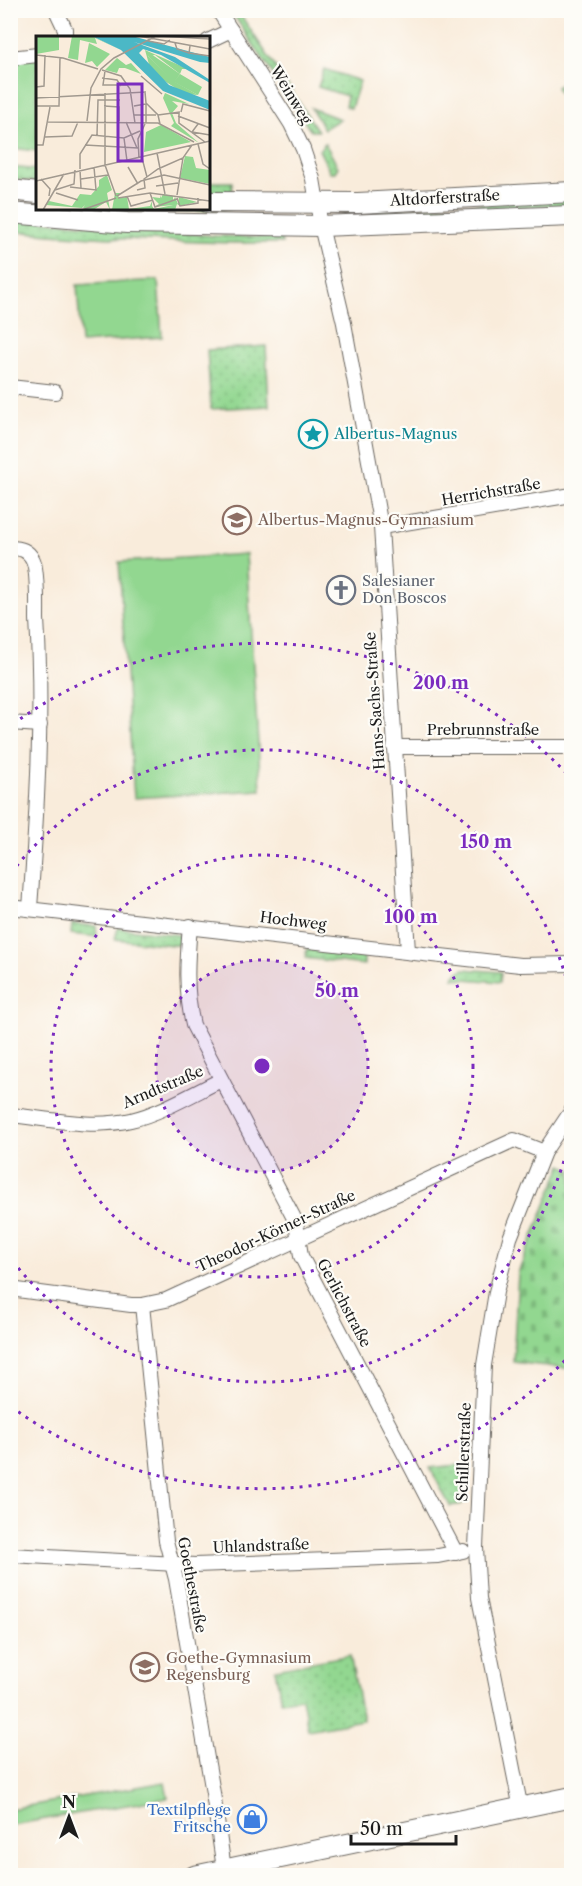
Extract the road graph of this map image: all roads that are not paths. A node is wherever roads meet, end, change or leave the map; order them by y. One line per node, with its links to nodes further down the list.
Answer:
1 (56, 10): 4 (street)
2 (218, 10): 3 (street, Weinweg)
3 (231, 30): 5 (street); 12 (street, Weinweg)
4 (65, 36)
5 (210, 40)
6 (36, 55): 7 (street)
7 (10, 58)
8 (10, 190): 10 (street)
9 (572, 192): 12 (street, Altdorferstraße)
10 (36, 193)
11 (210, 202): 12 (street, Altdorferstraße)
12 (318, 203): 15 (street, Hans-Sachs-Straße)
13 (10, 213): 15 (street, Altdorferstraße)
14 (572, 216): 15 (street, Altdorferstraße)
15 (321, 226): 19 (street, Hans-Sachs-Straße)
16 (10, 387): 17 (street)
17 (55, 392)
18 (572, 495): 19 (street, Herrichstraße)
19 (381, 527): 23 (street, Hans-Sachs-Straße)
20 (10, 548): 22 (street)
21 (10, 723): 22 (street)
22 (40, 725): 26 (street)
23 (394, 747): 24 (street, Prebrunnstraße); 28 (street, Hans-Sachs-Straße)
24 (572, 747)
25 (10, 907): 26 (street, Hochweg)
26 (30, 908): 27 (street, Hochweg)
27 (190, 926): 28 (street, Hochweg); 30 (street, Gerlichstraße)
28 (408, 951): 29 (street, Hochweg)
29 (572, 964)
30 (221, 1080): 32 (street, Arndtstraße); 34 (street, Gerlichstraße)
31 (572, 1110): 33 (street, Schillerstraße)
32 (10, 1115)
33 (544, 1152): 34 (street, Theodor-Körner-Straße); 37 (street, Schillerstraße)
34 (299, 1239): 36 (street, Theodor-Körner-Straße); 38 (street, Gerlichstraße)
35 (10, 1289): 36 (street, Theodor-Körner-Straße)
36 (142, 1305): 40 (street, Goethestraße)
37 (476, 1548): 38 (street, Uhlandstraße); 42 (street, Schillerstraße)
38 (456, 1553): 40 (street, Uhlandstraße)
39 (10, 1555): 40 (street, Uhlandstraße)
40 (172, 1563): 43 (street, Goethestraße)
41 (572, 1797): 42 (street)
42 (521, 1809): 43 (street)
43 (224, 1869): 44 (street)
44 (194, 1875)

